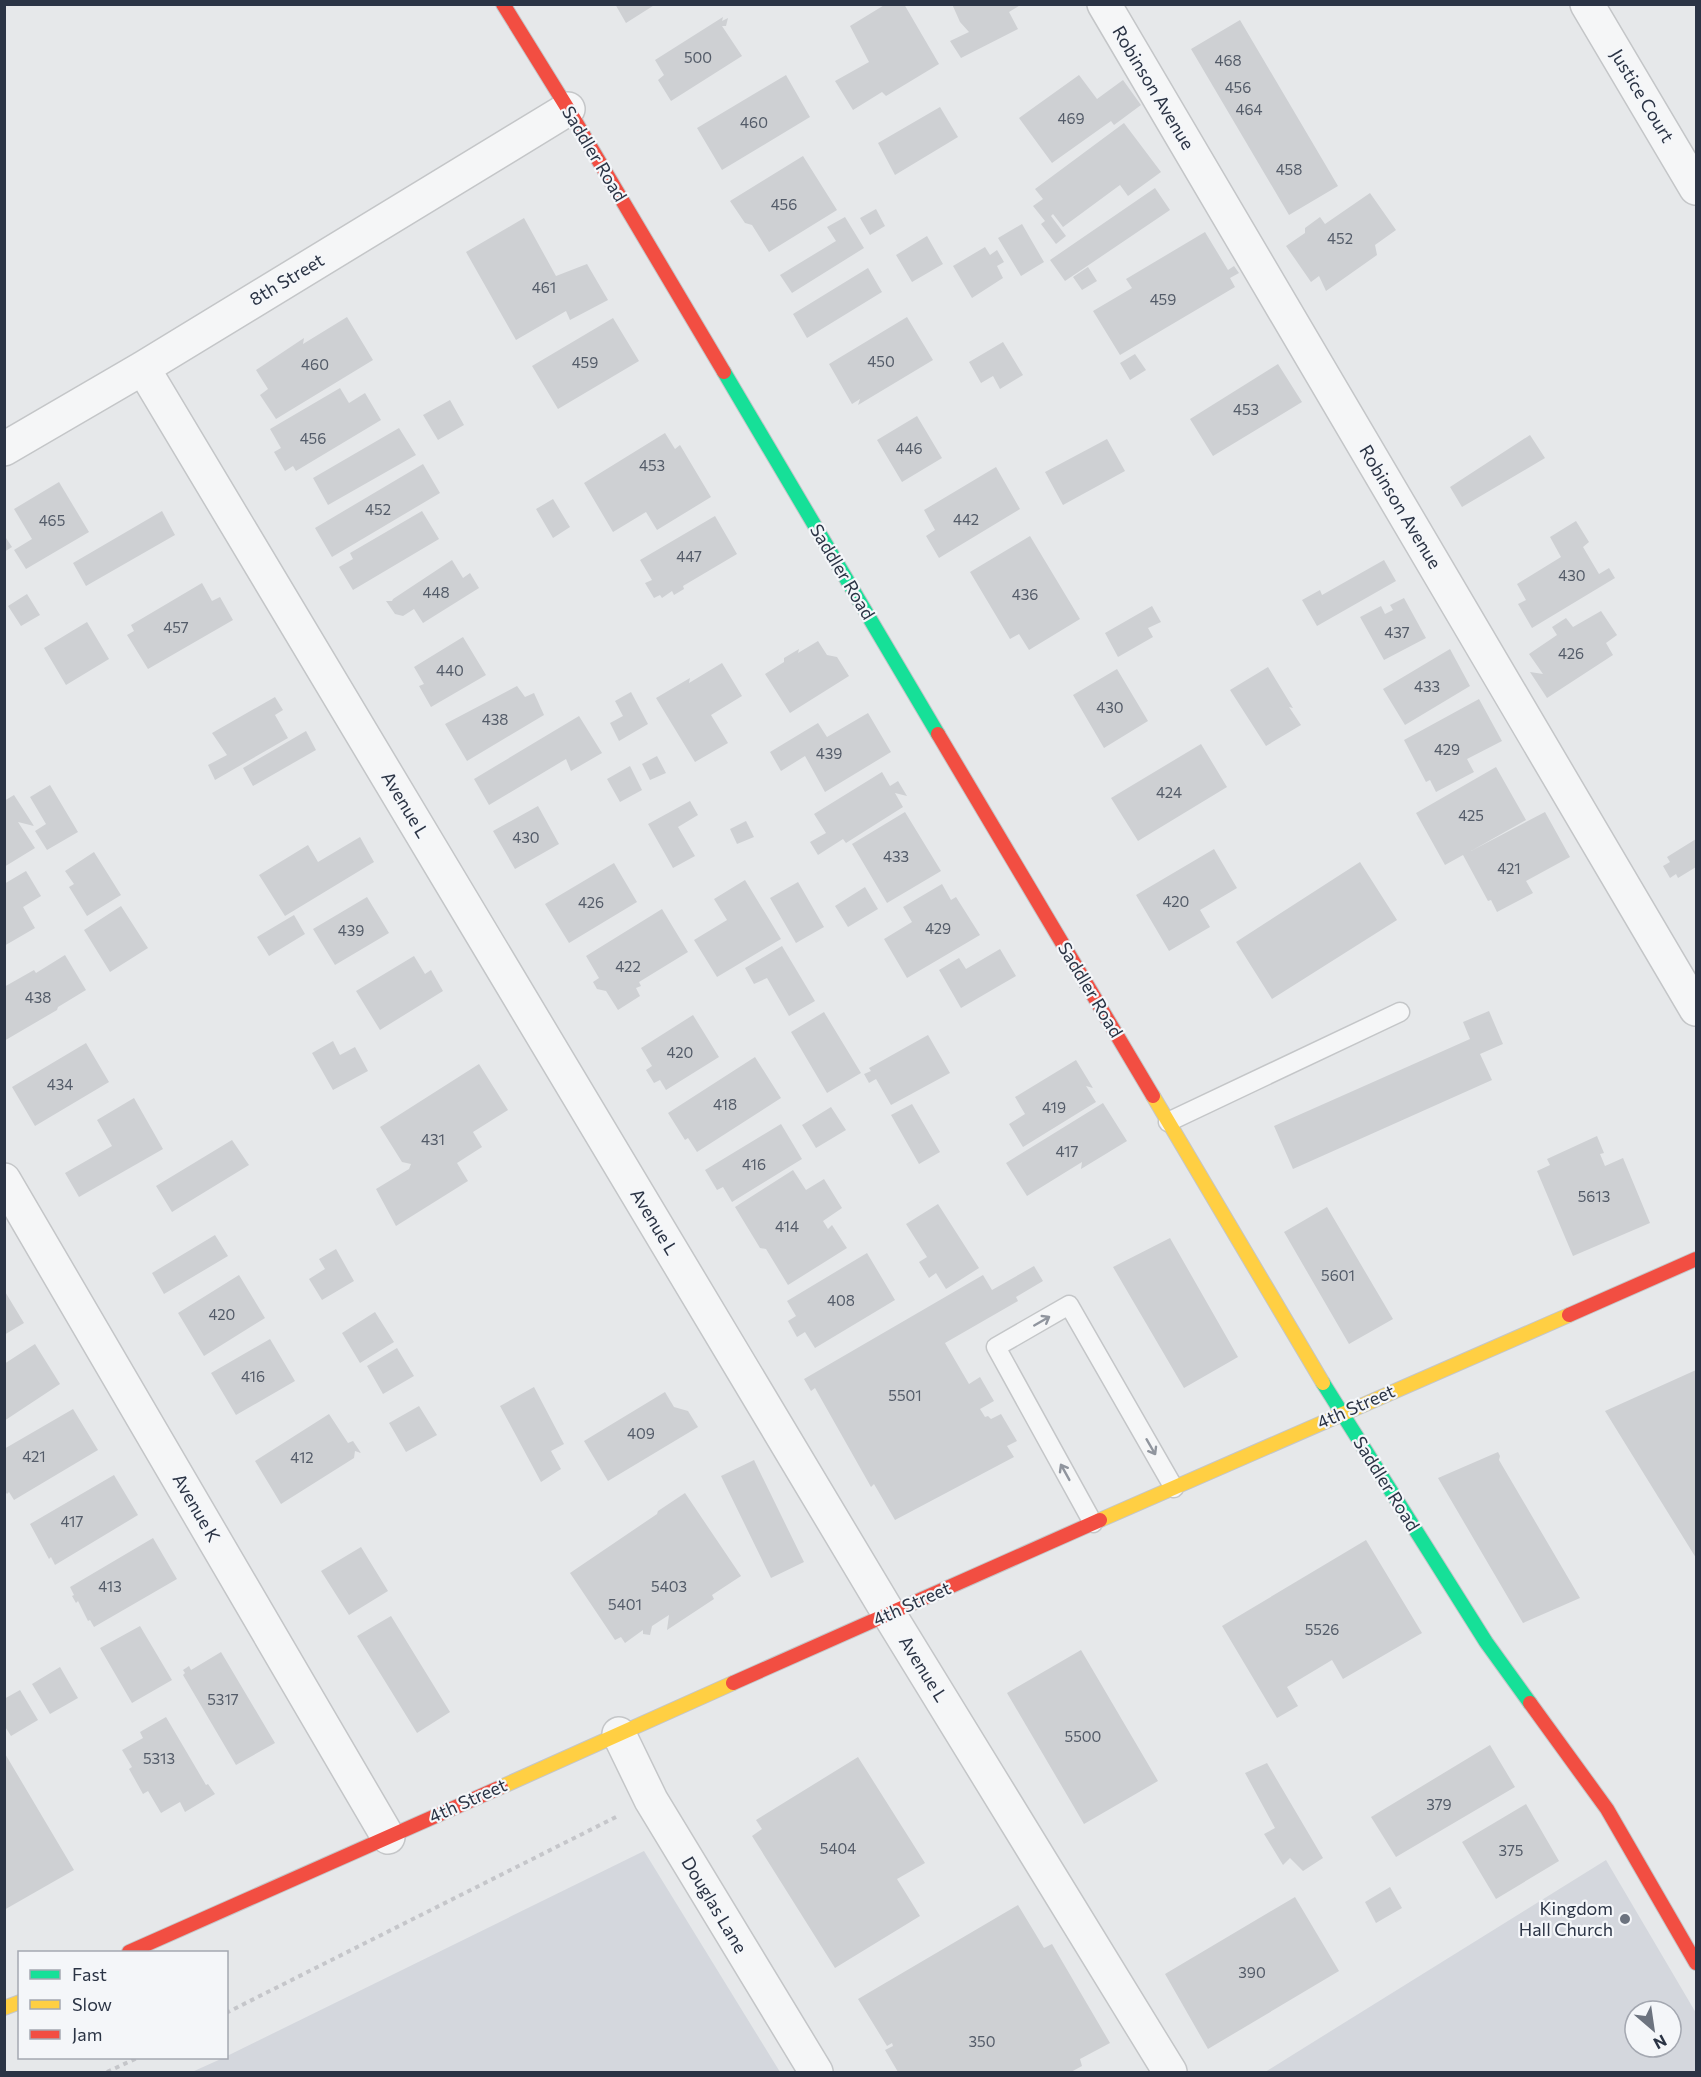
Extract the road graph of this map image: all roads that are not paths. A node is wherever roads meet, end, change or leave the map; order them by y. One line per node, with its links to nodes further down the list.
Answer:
1 (503, 4): 4 (street, Saddler Road)
2 (1104, 4): 8 (street, Robinson Avenue)
3 (1587, 4): 5 (street, Justice Court)
4 (568, 109): 6 (street, 8th Street); 10 (street, Saddler Road)
5 (1696, 189)
6 (143, 368): 7 (street, 8th Street); 16 (street, Avenue L)
7 (4, 449)
8 (1696, 1009)
9 (1400, 1012): 10 (lane)
10 (1168, 1122): 13 (street, Saddler Road)
11 (4, 1180): 18 (street, Avenue K)
12 (1696, 1259): 13 (street, 4th Street)
13 (1341, 1413): 14 (street, 4th Street); 20 (street, Saddler Road)
14 (1174, 1488): 15 (street, 4th Street); 15 (lane, one-way to 14)
15 (1093, 1523): 16 (street, 4th Street)
16 (890, 1614): 17 (street, 4th Street); 22 (street, Avenue L)
17 (619, 1734): 18 (street, 4th Street); 21 (street, Douglas Lane)
18 (388, 1837): 19 (street, 4th Street)
19 (133, 1951)
20 (1696, 1963)
21 (816, 2073)
22 (1170, 2073)

